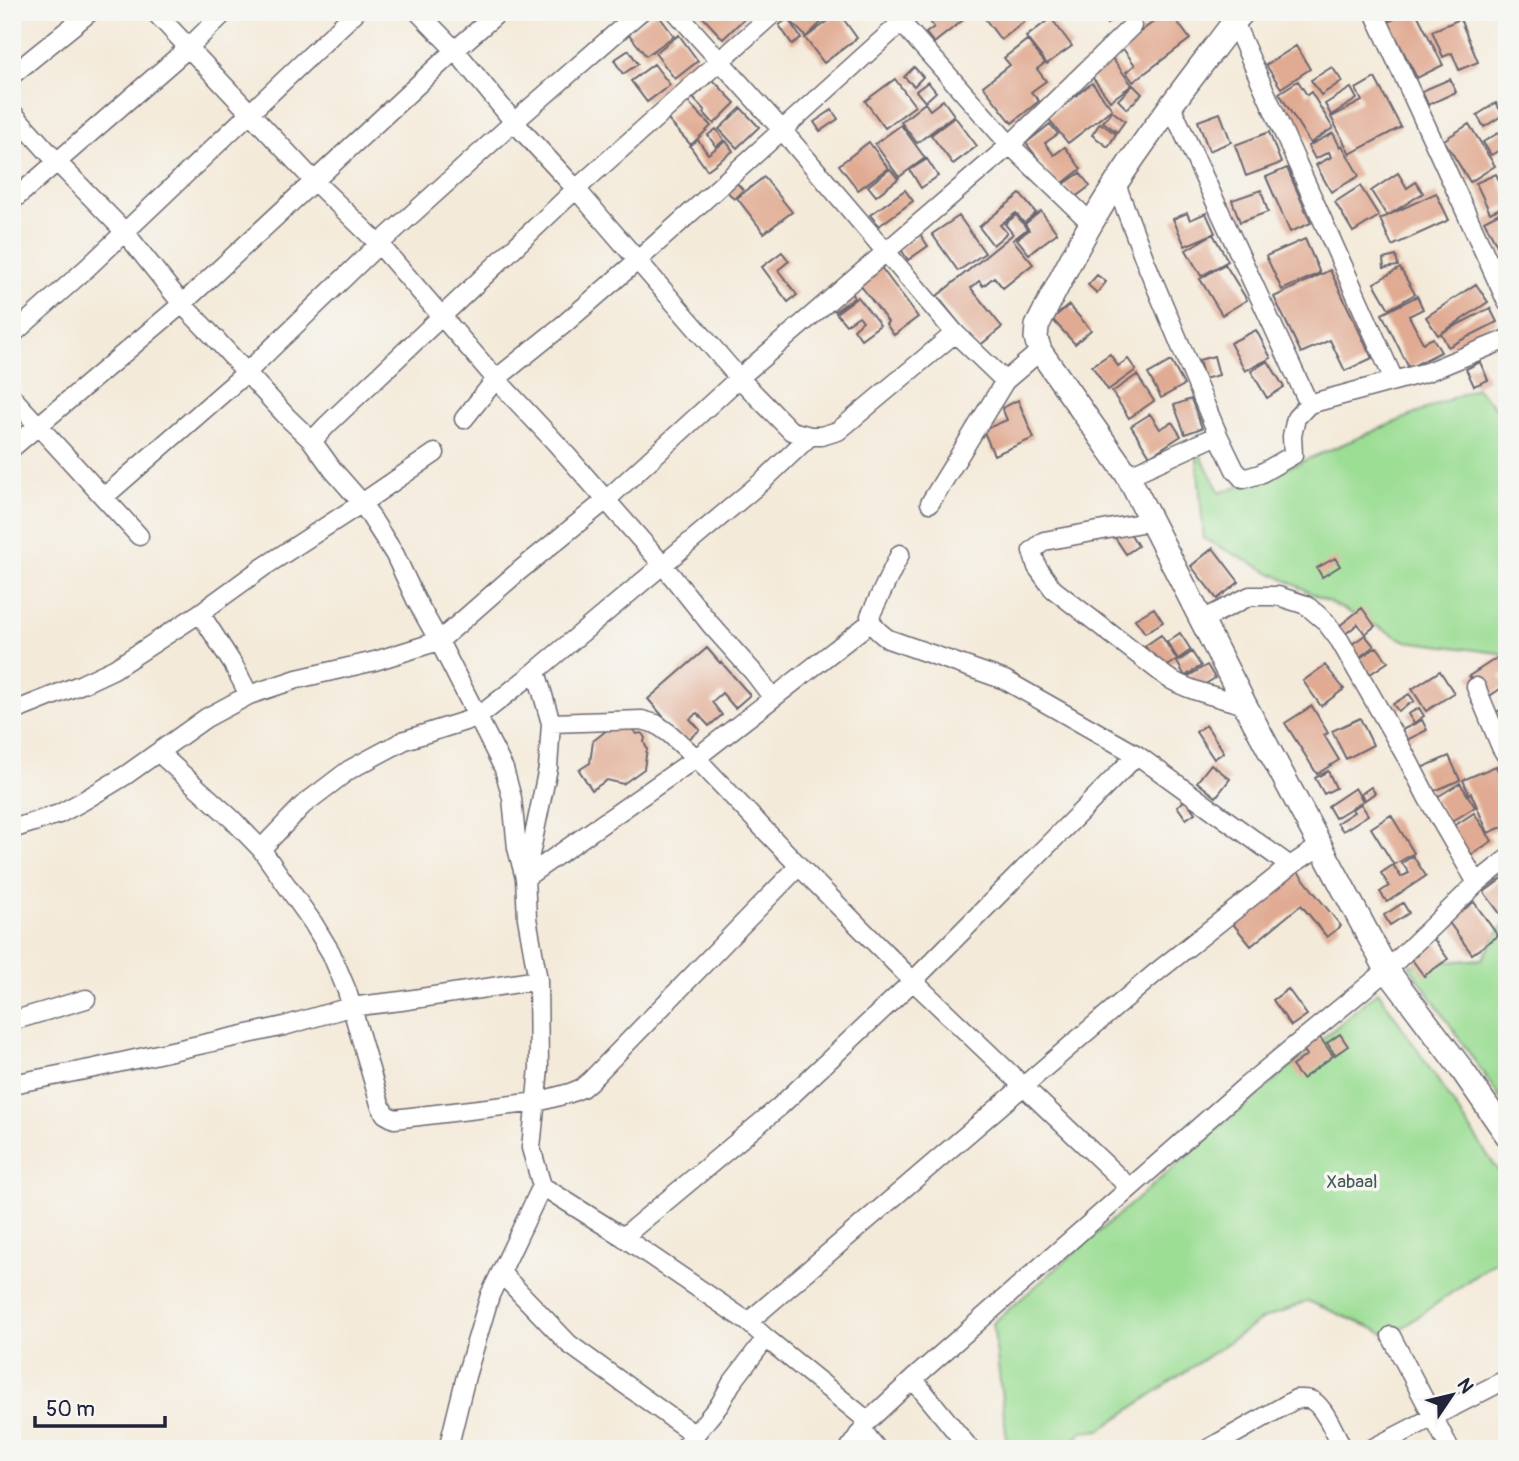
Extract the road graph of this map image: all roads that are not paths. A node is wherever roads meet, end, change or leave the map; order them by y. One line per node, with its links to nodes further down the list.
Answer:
1 (90, 12): 17 (street)
2 (155, 12): 14 (street)
3 (225, 12): 14 (street)
4 (356, 12): 20 (street)
5 (418, 12): 15 (street)
6 (499, 12): 15 (street)
7 (640, 12): 21 (street)
8 (676, 12): 16 (street)
9 (775, 12): 16 (street)
10 (1374, 12): 34 (street)
11 (1234, 15): 18 (street); 44 (street)
12 (902, 16): 22 (street); 23 (street)
13 (1132, 26): 23 (street)
14 (188, 48): 20 (street); 24 (street)
15 (456, 51): 21 (street); 25 (street)
16 (719, 60): 22 (street); 27 (street)
17 (12, 75)
18 (1171, 106): 26 (street); 47 (street)
19 (12, 112): 24 (street)
20 (250, 114): 25 (street); 30 (street)
21 (514, 121): 27 (street); 31 (street)
22 (782, 130): 32 (street); 33 (street)
23 (1010, 145): 29 (street); 32 (street)
24 (57, 162): 28 (street); 30 (street)
25 (315, 182): 31 (street); 35 (street)
26 (1116, 184): 29 (street); 50 (street)
27 (576, 189): 33 (street); 36 (street)
28 (12, 201)
29 (1091, 223): 40 (street)
30 (124, 232): 35 (street); 38 (street)
31 (379, 244): 36 (street); 41 (street)
32 (886, 252): 37 (street); 42 (street)
33 (637, 261): 42 (street); 43 (street)
34 (1507, 302)
35 (182, 304): 41 (street); 49 (street)
36 (443, 317): 43 (street); 52 (street)
37 (955, 333): 45 (street); 51 (street)
38 (12, 335)
39 (1507, 339): 44 (street)
40 (1040, 351): 45 (street); 55 (street)
41 (247, 372): 52 (street); 56 (street)
42 (740, 378): 51 (street); 57 (street)
43 (496, 379): 48 (street); 57 (street)
44 (1394, 380): 47 (street)
45 (1004, 381): 59 (street)
46 (12, 397): 49 (street)
47 (1309, 404): 50 (street)
48 (464, 419)
49 (38, 425): 53 (street); 56 (street)
50 (1218, 435): 55 (street)
51 (810, 436): 63 (street)
52 (312, 441): 58 (street)
53 (12, 448)
54 (435, 453): 58 (street)
55 (1128, 476): 60 (street)
56 (104, 497): 61 (street)
57 (605, 501): 63 (street); 67 (street)
58 (362, 503): 64 (street); 67 (street)
59 (930, 503)
60 (1152, 521): 65 (street); 72 (street)
61 (139, 537)
62 (900, 554): 66 (street)
63 (663, 565): 68 (street); 71 (street)
64 (200, 613): 70 (street); 73 (street)
65 (1202, 620): 72 (street); 87 (street)
66 (871, 622): 71 (street); 77 (street)
67 (439, 640): 70 (street); 74 (street)
68 (536, 671): 74 (street); 75 (street)
69 (1476, 687): 78 (street)
70 (249, 695): 76 (street)
71 (773, 698): 79 (street)
72 (1245, 705): 81 (street)
73 (12, 712)
74 (478, 716): 82 (street); 86 (street)
75 (551, 723): 79 (street); 86 (street)
76 (159, 753): 80 (street); 82 (street)
77 (1137, 755): 85 (street); 90 (street)
78 (1507, 757)
79 (696, 758): 84 (street); 86 (street)
80 (12, 828)
81 (1320, 846): 85 (street); 88 (street)
82 (261, 849): 92 (street)
83 (1507, 859): 87 (street)
84 (799, 866): 90 (street); 96 (street)
85 (1290, 866): 95 (street)
86 (525, 878): 89 (street)
87 (1477, 883): 88 (street)
88 (1387, 970): 97 (street); 99 (street)
89 (538, 980): 92 (street); 96 (street)
90 (913, 981): 95 (street); 100 (street)
91 (86, 999): 93 (street)
92 (351, 1007): 94 (street); 96 (street)
93 (12, 1021)
94 (12, 1084)
95 (1023, 1086): 99 (street); 102 (street)
96 (537, 1102): 98 (street)
97 (1507, 1135)
98 (542, 1186): 100 (street); 101 (street)
99 (1130, 1188): 105 (street)
100 (624, 1237): 102 (street)
101 (501, 1273): 109 (street); 110 (street)
102 (748, 1322): 104 (street)
103 (1391, 1336): 107 (street)
104 (766, 1338): 108 (street); 109 (street)
105 (913, 1379): 108 (street); 114 (street)
106 (1507, 1382): 107 (street)
107 (1433, 1417): 117 (street); 118 (street)
108 (865, 1426): 112 (street); 113 (street)
109 (695, 1435): 111 (street)
110 (448, 1449)
111 (683, 1449)
112 (849, 1449)
113 (877, 1449)
114 (970, 1449)
115 (1208, 1449): 116 (street)
116 (1343, 1449)
117 (1371, 1449)
118 (1450, 1449)

